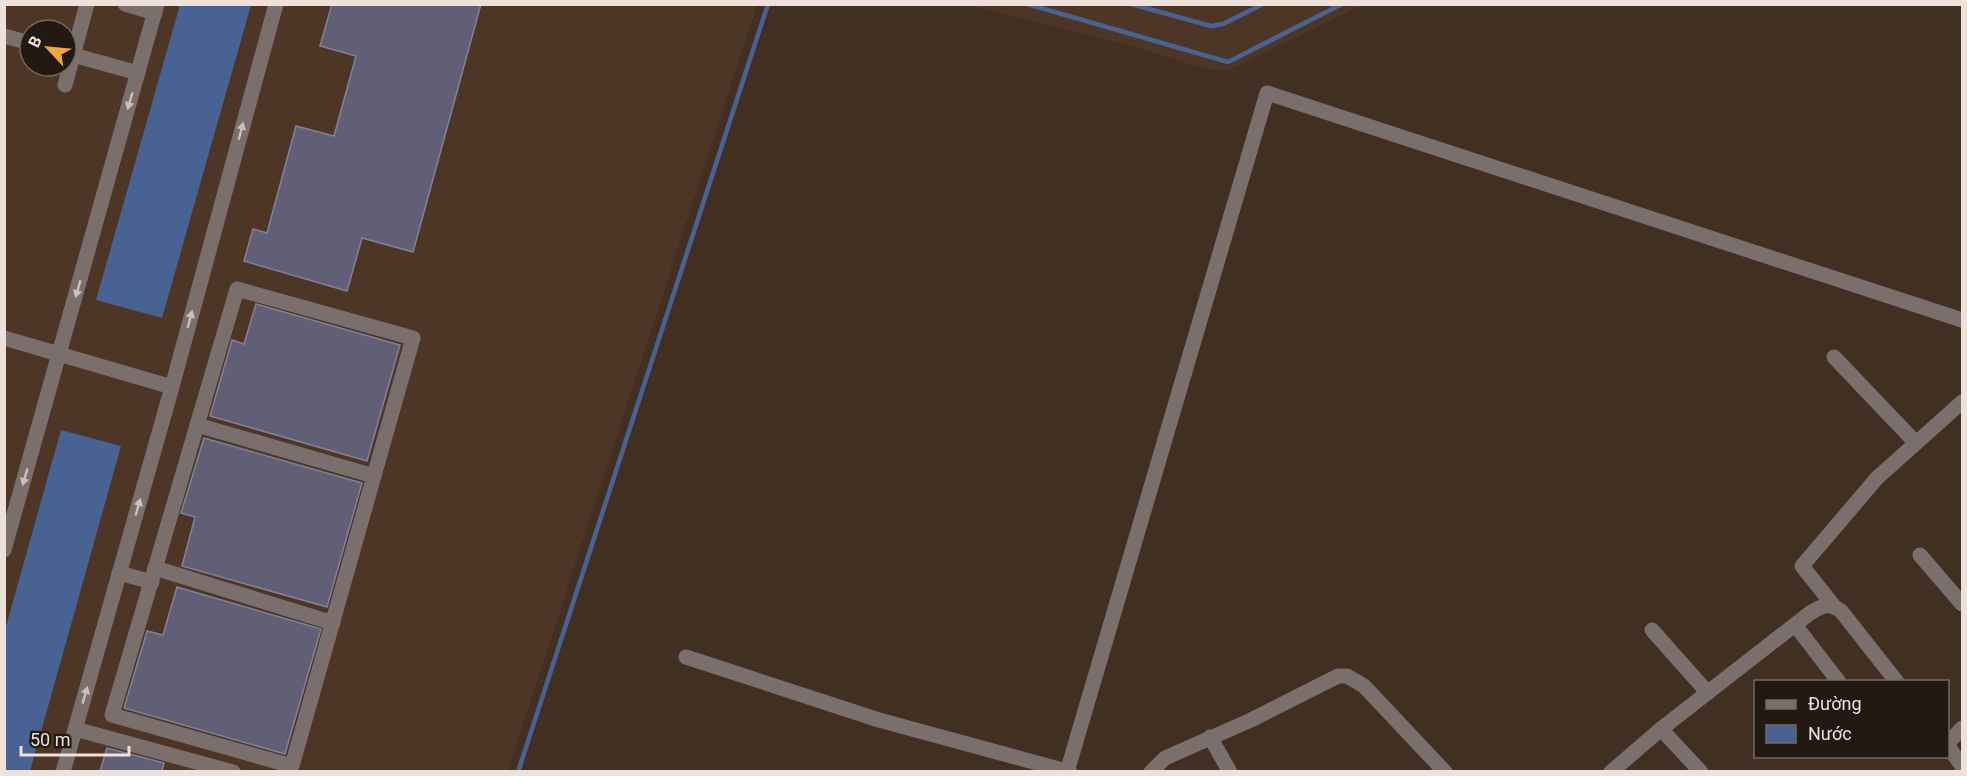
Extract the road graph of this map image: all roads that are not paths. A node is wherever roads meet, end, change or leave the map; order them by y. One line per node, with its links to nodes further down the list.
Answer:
1 (87, 4): 5 (street)
2 (125, 4): 4 (street)
3 (276, 4): 14 (street, one-way to 3)
4 (156, 9): 7 (street)
5 (78, 29)
6 (78, 56): 7 (street)
7 (138, 73): 12 (street, one-way to 12)
8 (65, 78): 9 (street)
9 (64, 86)
10 (1962, 320): 39 (street)
11 (4, 338): 12 (street)
12 (60, 354): 14 (street); 19 (street, one-way to 19)
13 (1834, 357): 17 (street)
14 (172, 387): 21 (street, one-way to 14)
15 (1962, 402): 17 (street)
16 (197, 425): 18 (street); 18 (street); 22 (street)
17 (1916, 443): 24 (street)
18 (374, 476): 25 (street)
19 (4, 550)
20 (1920, 555): 23 (street)
21 (119, 573): 22 (street); 32 (street, one-way to 21)
22 (153, 575): 25 (street); 25 (street)
23 (1962, 604)
24 (1833, 605): 26 (street); 30 (street)
25 (333, 623)
26 (1795, 625): 29 (street); 31 (street)
27 (1652, 630): 31 (street)
28 (686, 657): 39 (street)
29 (1838, 680)
30 (1896, 680)
31 (1708, 693): 33 (street)
32 (75, 729): 40 (street); 41 (street)
33 (1661, 729): 45 (street); 46 (street)
34 (1962, 729): 36 (street)
35 (1210, 737): 42 (street); 43 (street); 44 (street)
36 (1949, 743)
37 (1949, 748): 38 (street)
38 (1962, 766)
39 (1063, 770)
40 (63, 771)
41 (233, 771)
42 (1151, 771)
43 (1230, 771)
44 (1445, 771)
45 (1611, 771)
46 (1701, 771)

